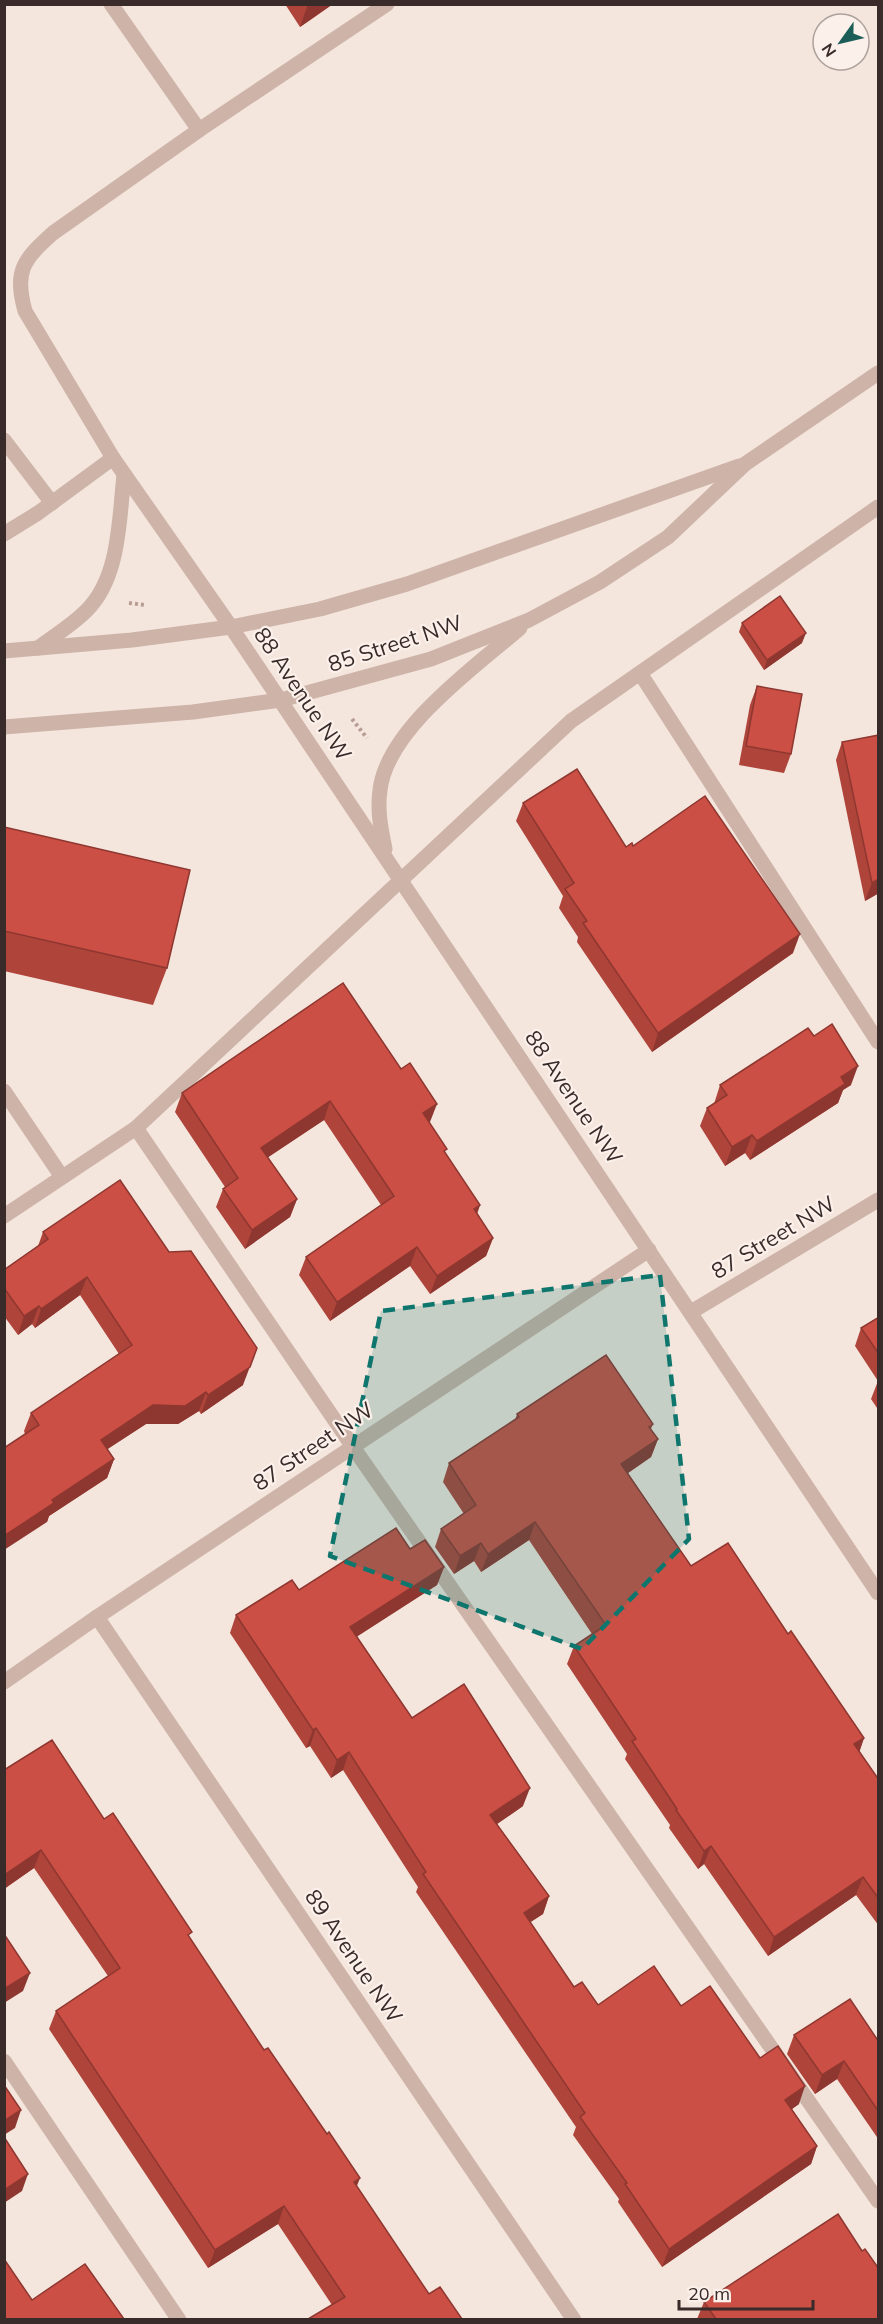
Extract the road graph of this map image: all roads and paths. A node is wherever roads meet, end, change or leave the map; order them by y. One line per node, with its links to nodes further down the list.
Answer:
1 (111, 4): 3 (street)
2 (387, 4): 3 (street, 88 Avenue NW)
3 (199, 130): 6 (street, 88 Avenue NW)
4 (879, 373): 7 (street, 85 Street NW)
5 (4, 440): 9 (street)
6 (113, 458): 8 (street, 88 Avenue NW); 9 (street)
7 (745, 464): 12 (street, 85 Street NW); 13 (street, 85 Street NW)
8 (124, 476): 13 (street, 88 Avenue NW); 14 (street)
9 (52, 503): 11 (street)
10 (879, 507): 16 (street)
11 (4, 534)
12 (529, 620): 17 (street, 85 Street NW); 21 (street)
13 (231, 627): 14 (street, 85 Street NW); 17 (street, 88 Avenue NW)
14 (37, 648): 15 (street, 85 Street NW)
15 (4, 651)
16 (640, 673): 22 (street); 23 (street)
17 (281, 700): 19 (street, 85 Street NW); 21 (street, 88 Avenue NW)
18 (352, 719): 20 (path)
19 (4, 727)
20 (374, 745)
21 (387, 858): 22 (street, 88 Avenue NW)
22 (401, 880): 25 (street); 29 (street, 88 Avenue NW)
23 (879, 1042)
24 (4, 1091): 26 (street)
25 (136, 1128): 26 (street); 31 (street)
26 (62, 1177): 28 (street)
27 (879, 1200): 30 (street, 87 Street NW)
28 (4, 1216)
29 (649, 1250): 30 (street, 88 Avenue NW); 31 (street, 87 Street NW)
30 (691, 1312): 32 (street, 88 Avenue NW)
31 (353, 1447): 33 (street, 87 Street NW); 36 (street)
32 (879, 1593)
33 (97, 1617): 34 (street, 87 Street NW); 38 (street, 89 Avenue NW)
34 (4, 1682)
35 (4, 2061): 37 (street)
36 (879, 2201)
37 (179, 2319)
38 (574, 2319)

